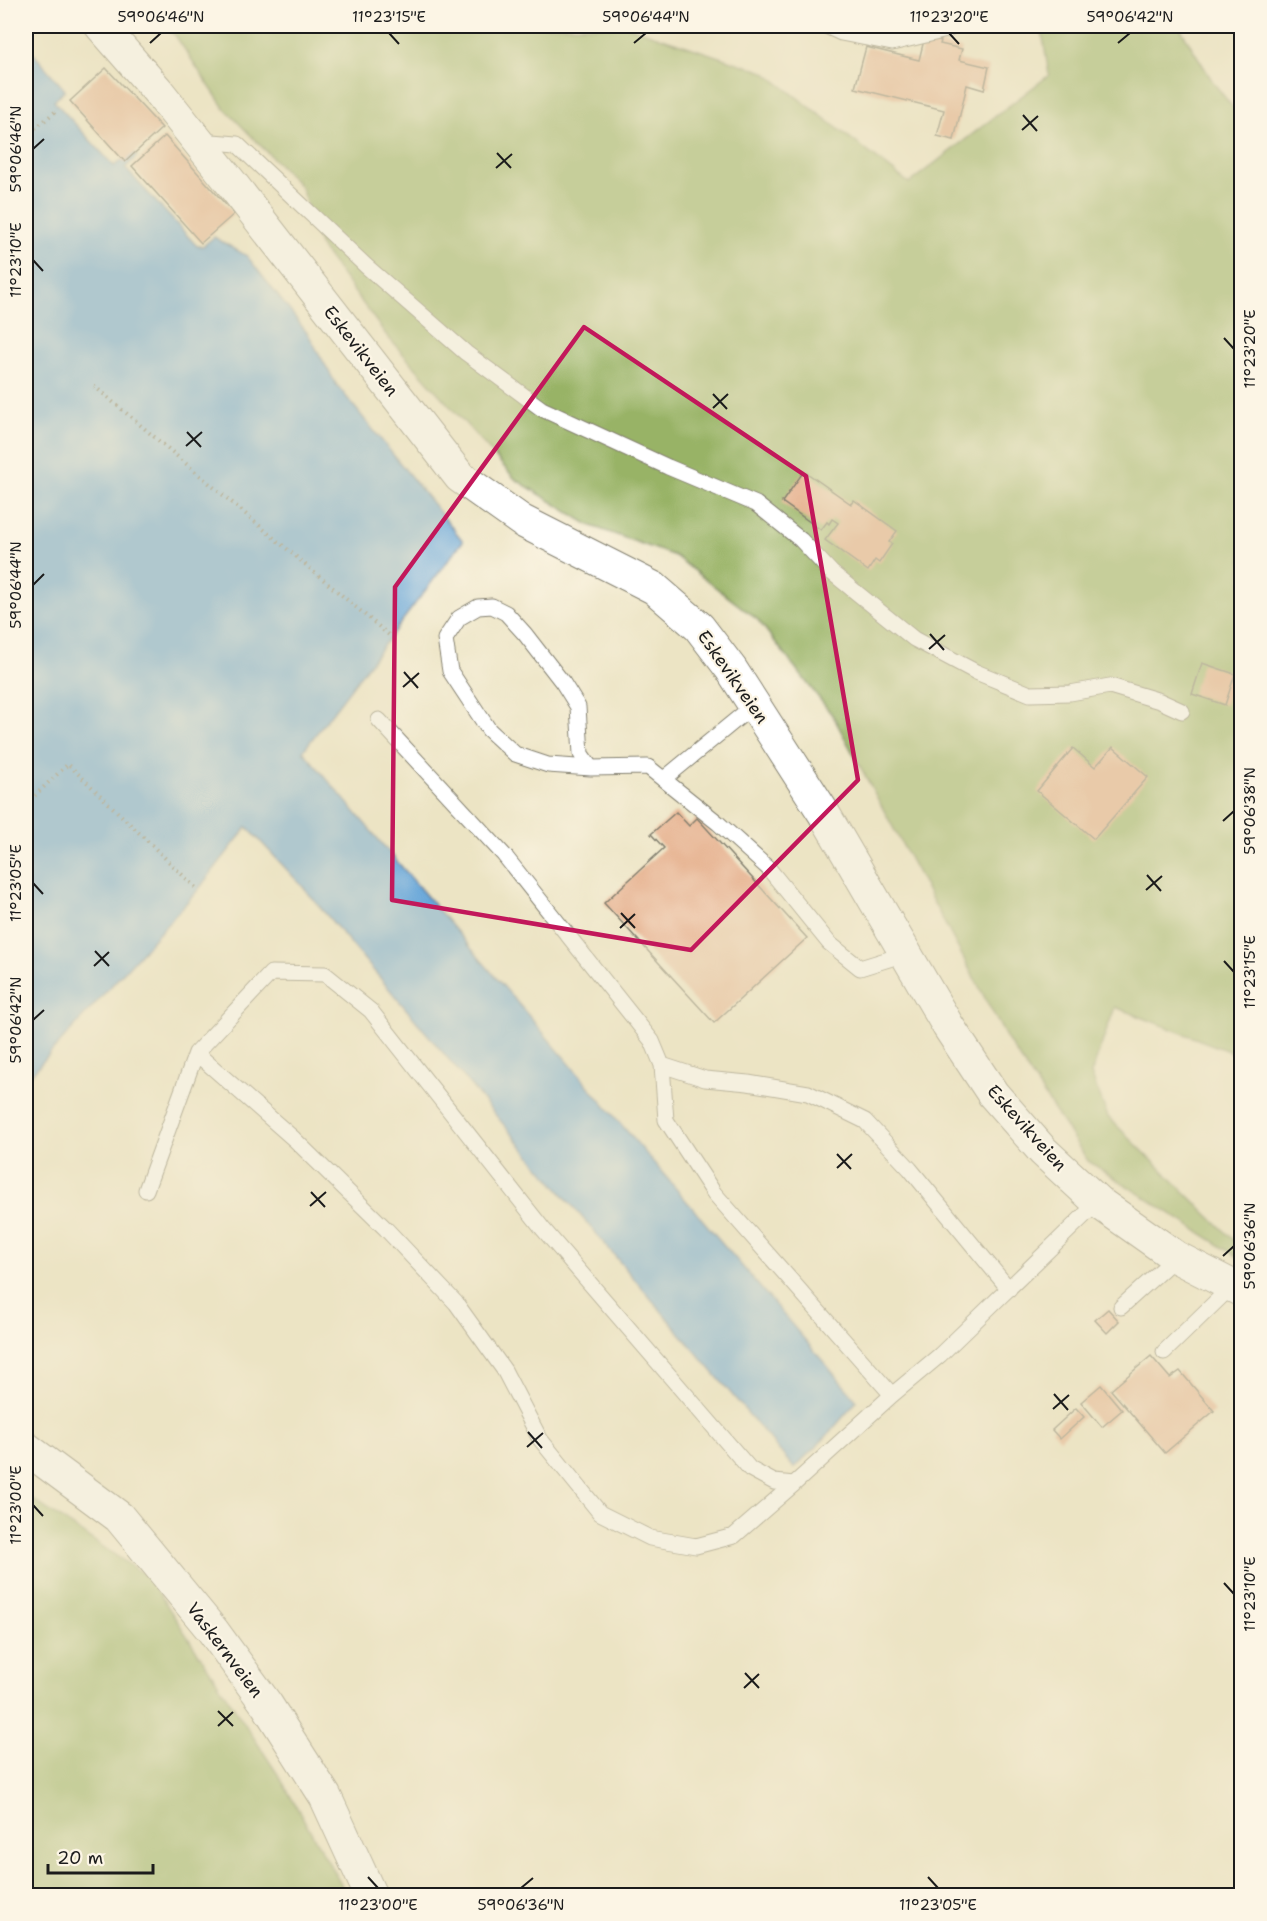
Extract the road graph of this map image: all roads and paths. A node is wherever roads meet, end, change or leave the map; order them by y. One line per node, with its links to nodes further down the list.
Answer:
1 (101, 26): 6 (street, Eskevikveien)
2 (826, 26): 3 (lane)
3 (955, 26)
4 (56, 111): 5 (path)
5 (26, 136)
6 (197, 140): 9 (street, Eskevikveien); 10 (lane)
7 (94, 386): 8 (path)
8 (390, 636)
9 (754, 705): 13 (lane); 16 (street, Eskevikveien)
10 (1182, 711)
11 (379, 720): 18 (lane)
12 (591, 768): 12 (lane); 13 (lane)
13 (663, 780): 16 (lane)
14 (26, 804): 15 (path)
15 (198, 890)
16 (905, 954): 20 (street, Eskevikveien)
17 (196, 1053): 19 (lane); 28 (lane); 28 (lane)
18 (662, 1065): 22 (lane); 26 (lane)
19 (146, 1190)
20 (1098, 1202): 21 (street, Eskevikveien); 22 (lane)
21 (1176, 1257): 23 (street, Eskevikveien); 24 (lane)
22 (1009, 1289): 26 (lane)
23 (1237, 1289): 25 (lane)
24 (1121, 1307)
25 (1164, 1352)
26 (892, 1395): 28 (lane)
27 (26, 1448): 29 (street, Vaskernveien)
28 (794, 1484)
29 (371, 1896)

